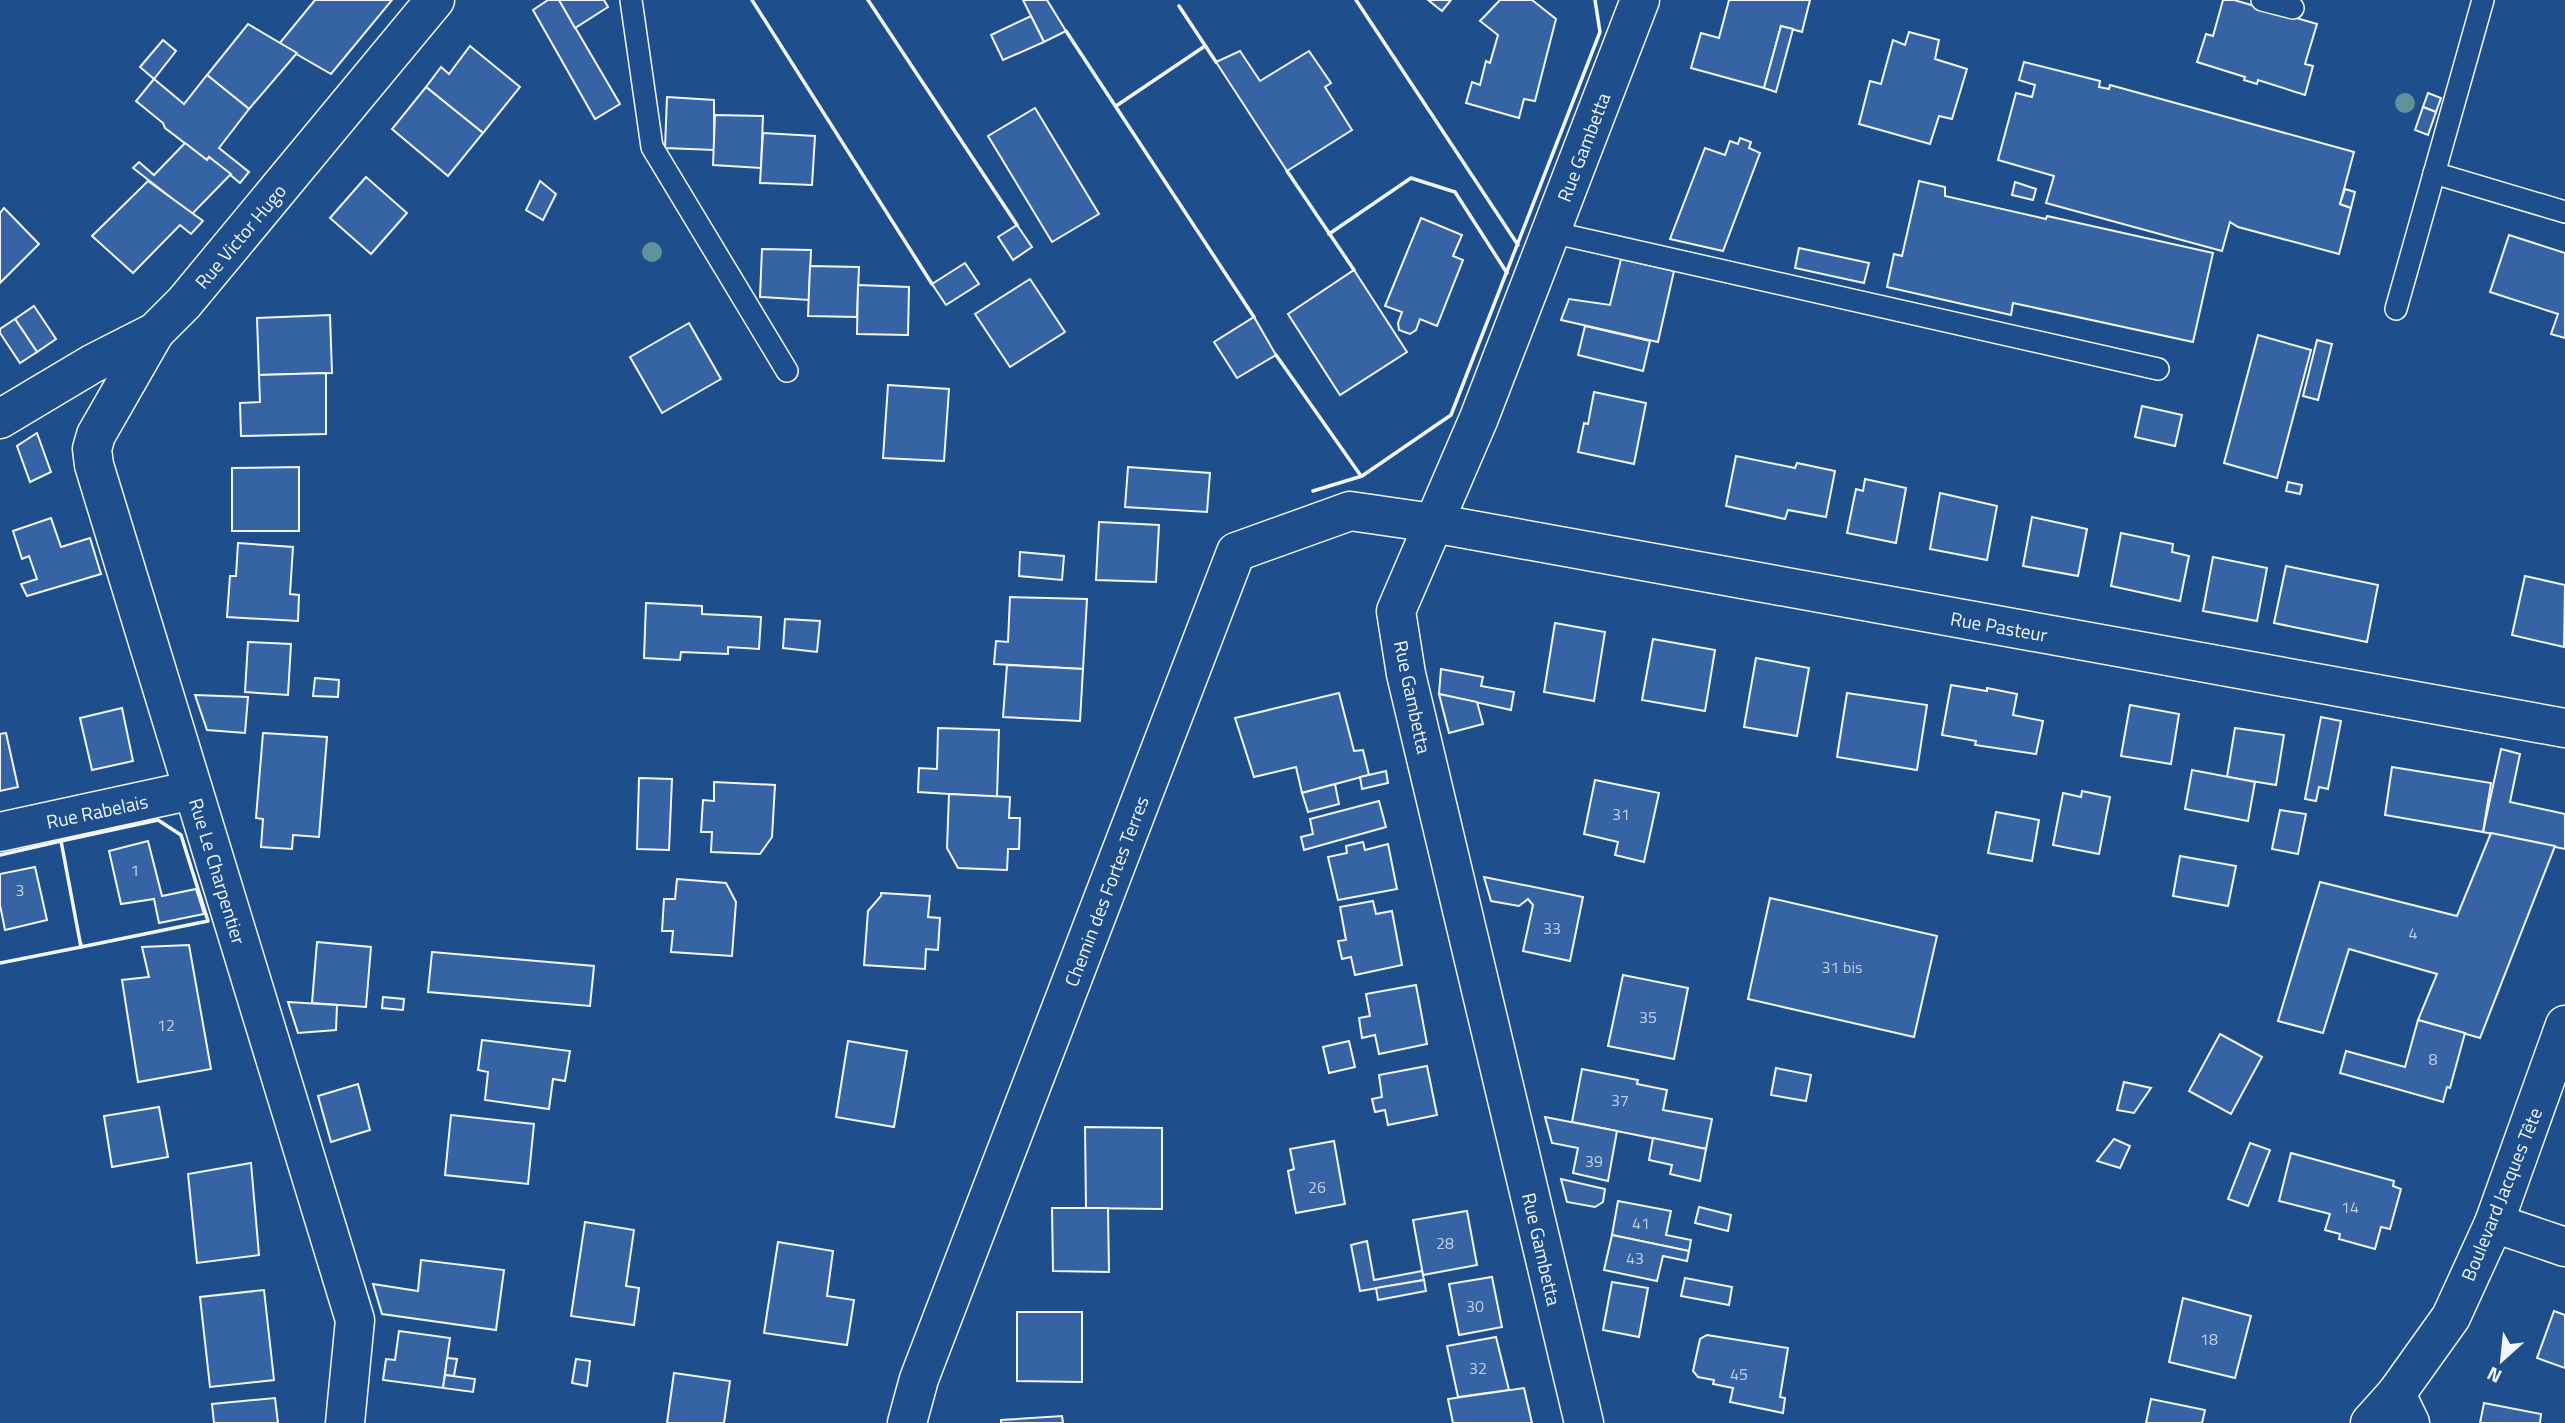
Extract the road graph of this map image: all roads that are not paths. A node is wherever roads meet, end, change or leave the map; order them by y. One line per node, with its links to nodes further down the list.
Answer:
1 (435, 0): 11 (street, Rue Victor Hugo)
2 (631, 0): 13 (lane)
3 (1640, 0): 9 (street, Rue Gambetta)
4 (2262, 0): 6 (lane)
5 (2483, 0): 7 (lane)
6 (2292, 8)
7 (2434, 173): 8 (lane); 10 (lane)
8 (2565, 212)
9 (1551, 232): 12 (lane); 15 (street, Rue Gambetta)
10 (2396, 309)
11 (155, 332): 14 (street, Rue Victor Hugo); 17 (street, Rue Le Charpentier)
12 (2158, 369)
13 (787, 371)
14 (0, 419)
15 (1433, 523): 16 (street, Rue Pasteur); 24 (street, Chemin des Fortes Terres); 25 (street, Rue Gambetta)
16 (2565, 728)
17 (193, 790): 18 (street, Rue Rabelais); 23 (street, Rue Le Charpentier)
18 (0, 832)
19 (2565, 1025): 20 (street, Boulevard Jacques Tête)
20 (2494, 1223): 21 (street); 22 (street, Boulevard Jacques Tête)
21 (2565, 1247)
22 (2403, 1409): 26 (street, Boulevard Jacques Tête)
23 (345, 1423)
24 (907, 1423)
25 (1584, 1423)
26 (2371, 1423)

